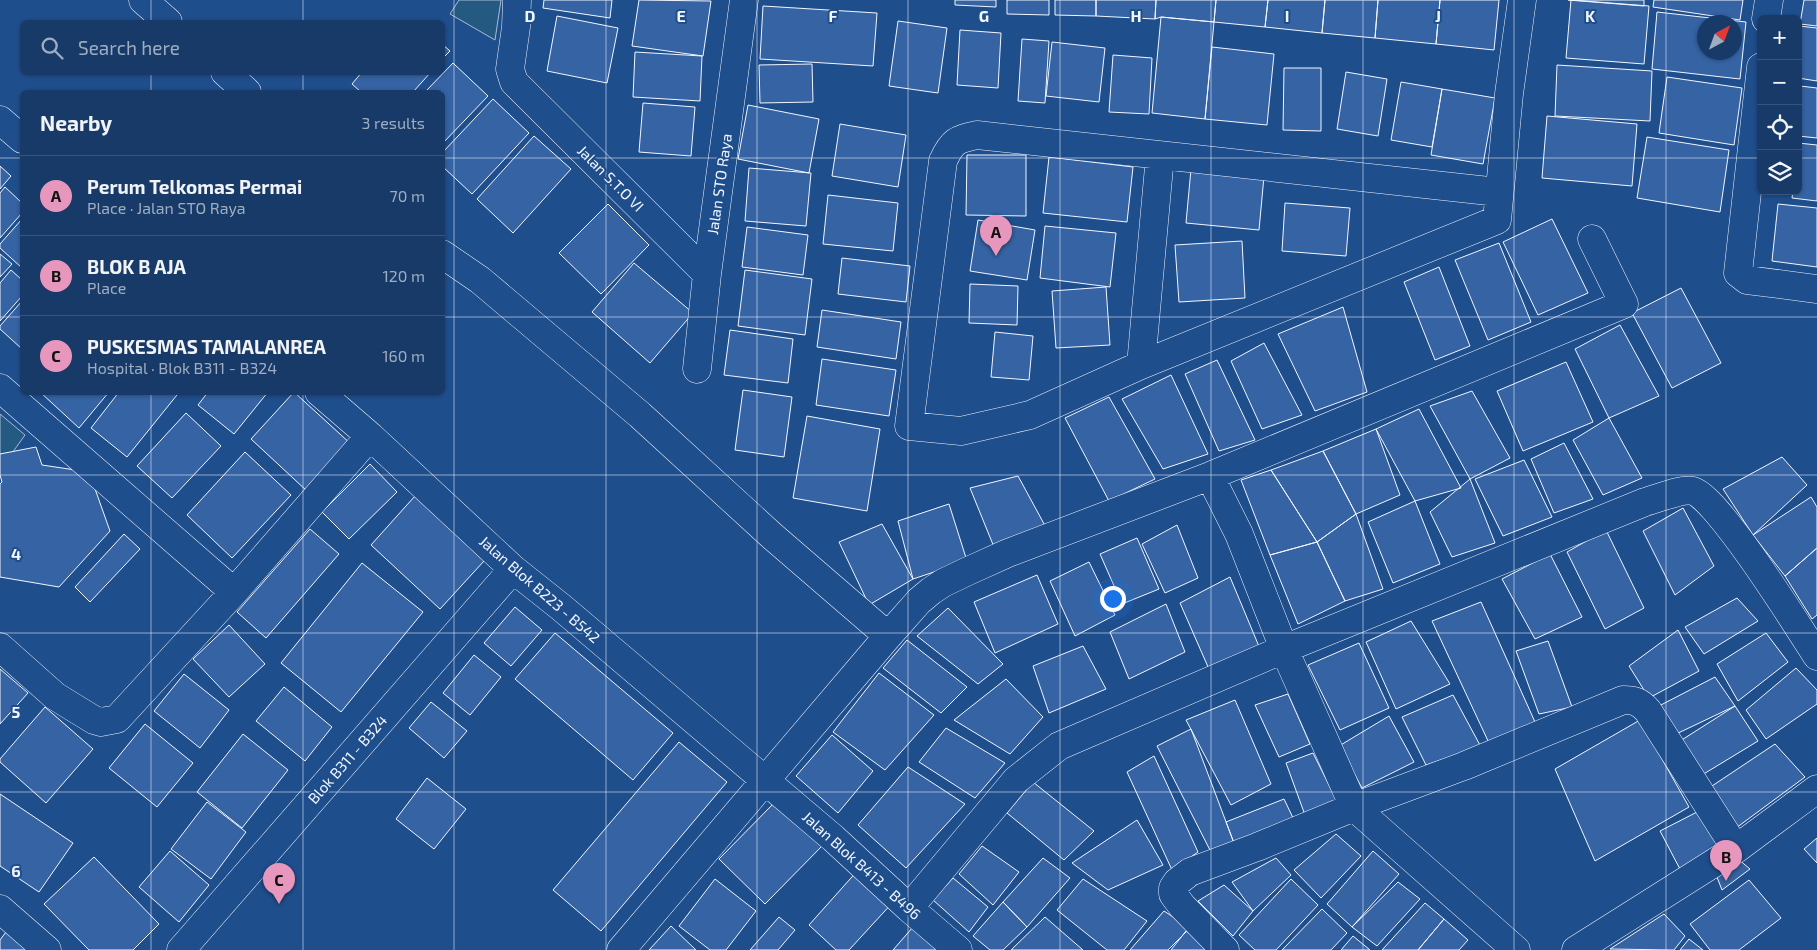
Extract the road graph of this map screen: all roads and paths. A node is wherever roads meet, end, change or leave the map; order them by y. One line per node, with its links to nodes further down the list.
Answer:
1 (143, 0): 7 (street)
2 (518, 0): 17 (street, Jalan S.T.O VI)
3 (744, 0): 17 (street, Jalan STO Raya)
4 (1522, 0): 14 (street)
5 (1769, 0): 6 (street)
6 (1767, 15)
7 (166, 20)
8 (228, 75): 9 (street)
9 (245, 90)
10 (1757, 101): 18 (street)
11 (0, 120): 12 (street)
12 (20, 137)
13 (1160, 156): 14 (street); 19 (street); 19 (street)
14 (1498, 192): 19 (street)
15 (1592, 239): 24 (street)
16 (445, 256): 27 (street)
17 (707, 274): 20 (street, Jalan STO Raya)
18 (1817, 288)
19 (1141, 364)
20 (697, 369)
21 (0, 388): 26 (street)
22 (322, 395): 23 (street, Jalan Blok B223 - B542)
23 (370, 436): 25 (street, Jalan Blok B223 - B542); 26 (street)
24 (1210, 476): 27 (street); 29 (street)
25 (513, 569): 31 (street, Jalan Blok B223 - B542); 38 (street, Blok B311 - B324)
26 (234, 592): 28 (street)
27 (888, 636): 31 (street)
28 (0, 647)
29 (1284, 649): 30 (street); 33 (street); 35 (street)
30 (1817, 656)
31 (765, 781): 35 (street, Jalan Blok B413 - B496); 39 (street)
32 (1817, 789): 34 (street)
33 (1354, 807): 34 (street); 41 (street); 42 (street)
34 (1736, 849): 43 (street)
35 (909, 908): 40 (street, Jalan Blok B413 - B496)
36 (0, 909): 37 (street)
37 (47, 950)
38 (181, 950)
39 (621, 950)
40 (958, 950)
41 (1225, 950)
42 (1516, 950)
43 (1576, 950)

